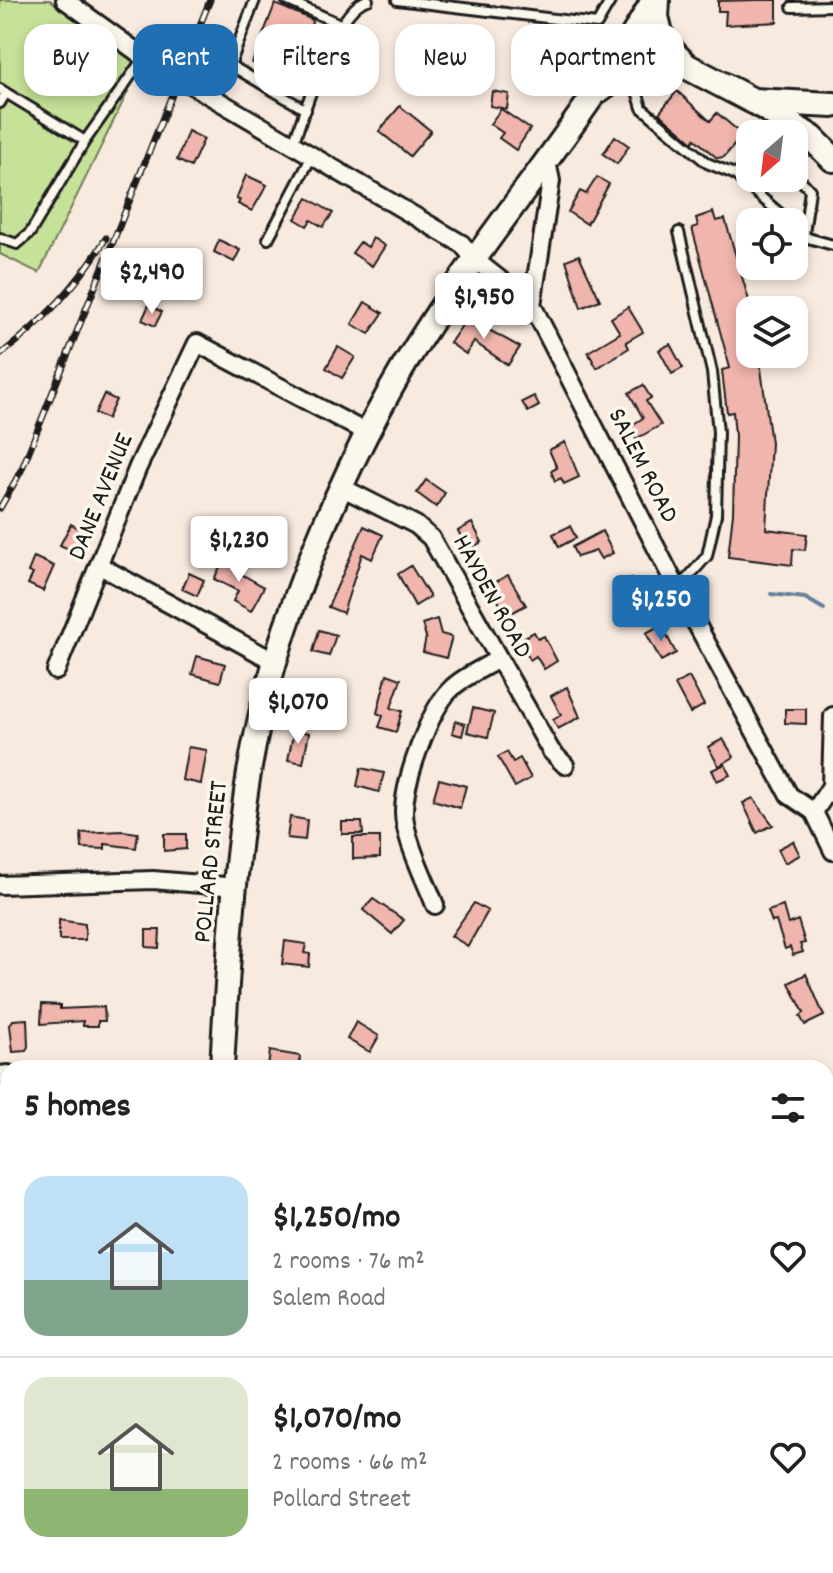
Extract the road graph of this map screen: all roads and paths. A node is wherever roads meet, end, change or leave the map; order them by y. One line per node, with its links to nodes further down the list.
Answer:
1 (65, 0): 14 (street, SALEM ROAD)
2 (255, 0): 25 (lane)
3 (286, 0): 12 (lane)
4 (368, 0): 12 (lane)
5 (397, 0): 11 (lane)
6 (498, 0): 11 (lane)
7 (611, 0): 11 (lane)
8 (655, 0): 13 (main road, POLLARD STREET); 15 (main road)
9 (833, 6): 10 (lane)
10 (792, 7)
11 (496, 12)
12 (340, 24)
13 (640, 24)
14 (133, 49)
15 (686, 66): 22 (main road)
16 (133, 73): 26 (lane)
17 (3, 91): 23 (lane); 26 (lane)
18 (211, 96): 27 (street, SALEM ROAD)
19 (312, 96): 25 (lane)
20 (593, 96): 30 (main road, POLLARD STREET)
21 (638, 96): 32 (lane)
22 (753, 101): 24 (main road); 29 (main road)
23 (0, 103)
24 (833, 105)
25 (306, 110): 27 (lane)
26 (85, 141): 36 (lane)
27 (293, 144): 28 (street, SALEM ROAD)
28 (313, 155): 37 (lane); 39 (street, SALEM ROAD)
29 (833, 159)
30 (547, 162): 39 (main road, POLLARD STREET); 40 (street)
31 (808, 188): 33 (lane)
32 (773, 208)
33 (808, 208)
34 (679, 232): 44 (lane)
35 (808, 236): 38 (lane)
36 (0, 238)
37 (268, 239)
38 (833, 245)
39 (474, 259): 40 (street, SALEM ROAD); 41 (main road, POLLARD STREET)
40 (532, 305): 44 (street, SALEM ROAD)
41 (369, 434): 42 (main road, POLLARD STREET); 43 (street, DANE AVENUE)
42 (343, 488): 45 (street, HAYDEN ROAD); 46 (main road, POLLARD STREET)
43 (100, 566): 46 (street); 47 (street, DANE AVENUE)
44 (678, 590): 50 (street, SALEM ROAD)
45 (498, 659): 49 (street, HAYDEN ROAD); 54 (street)
46 (277, 663): 53 (main road, POLLARD STREET)
47 (56, 671)
48 (833, 716): 50 (street)
49 (565, 765)
50 (814, 812): 51 (street, SALEM ROAD)
51 (833, 851)
52 (0, 885): 53 (street)
53 (236, 887): 55 (main road, POLLARD STREET)
54 (435, 905)
55 (223, 1060)

